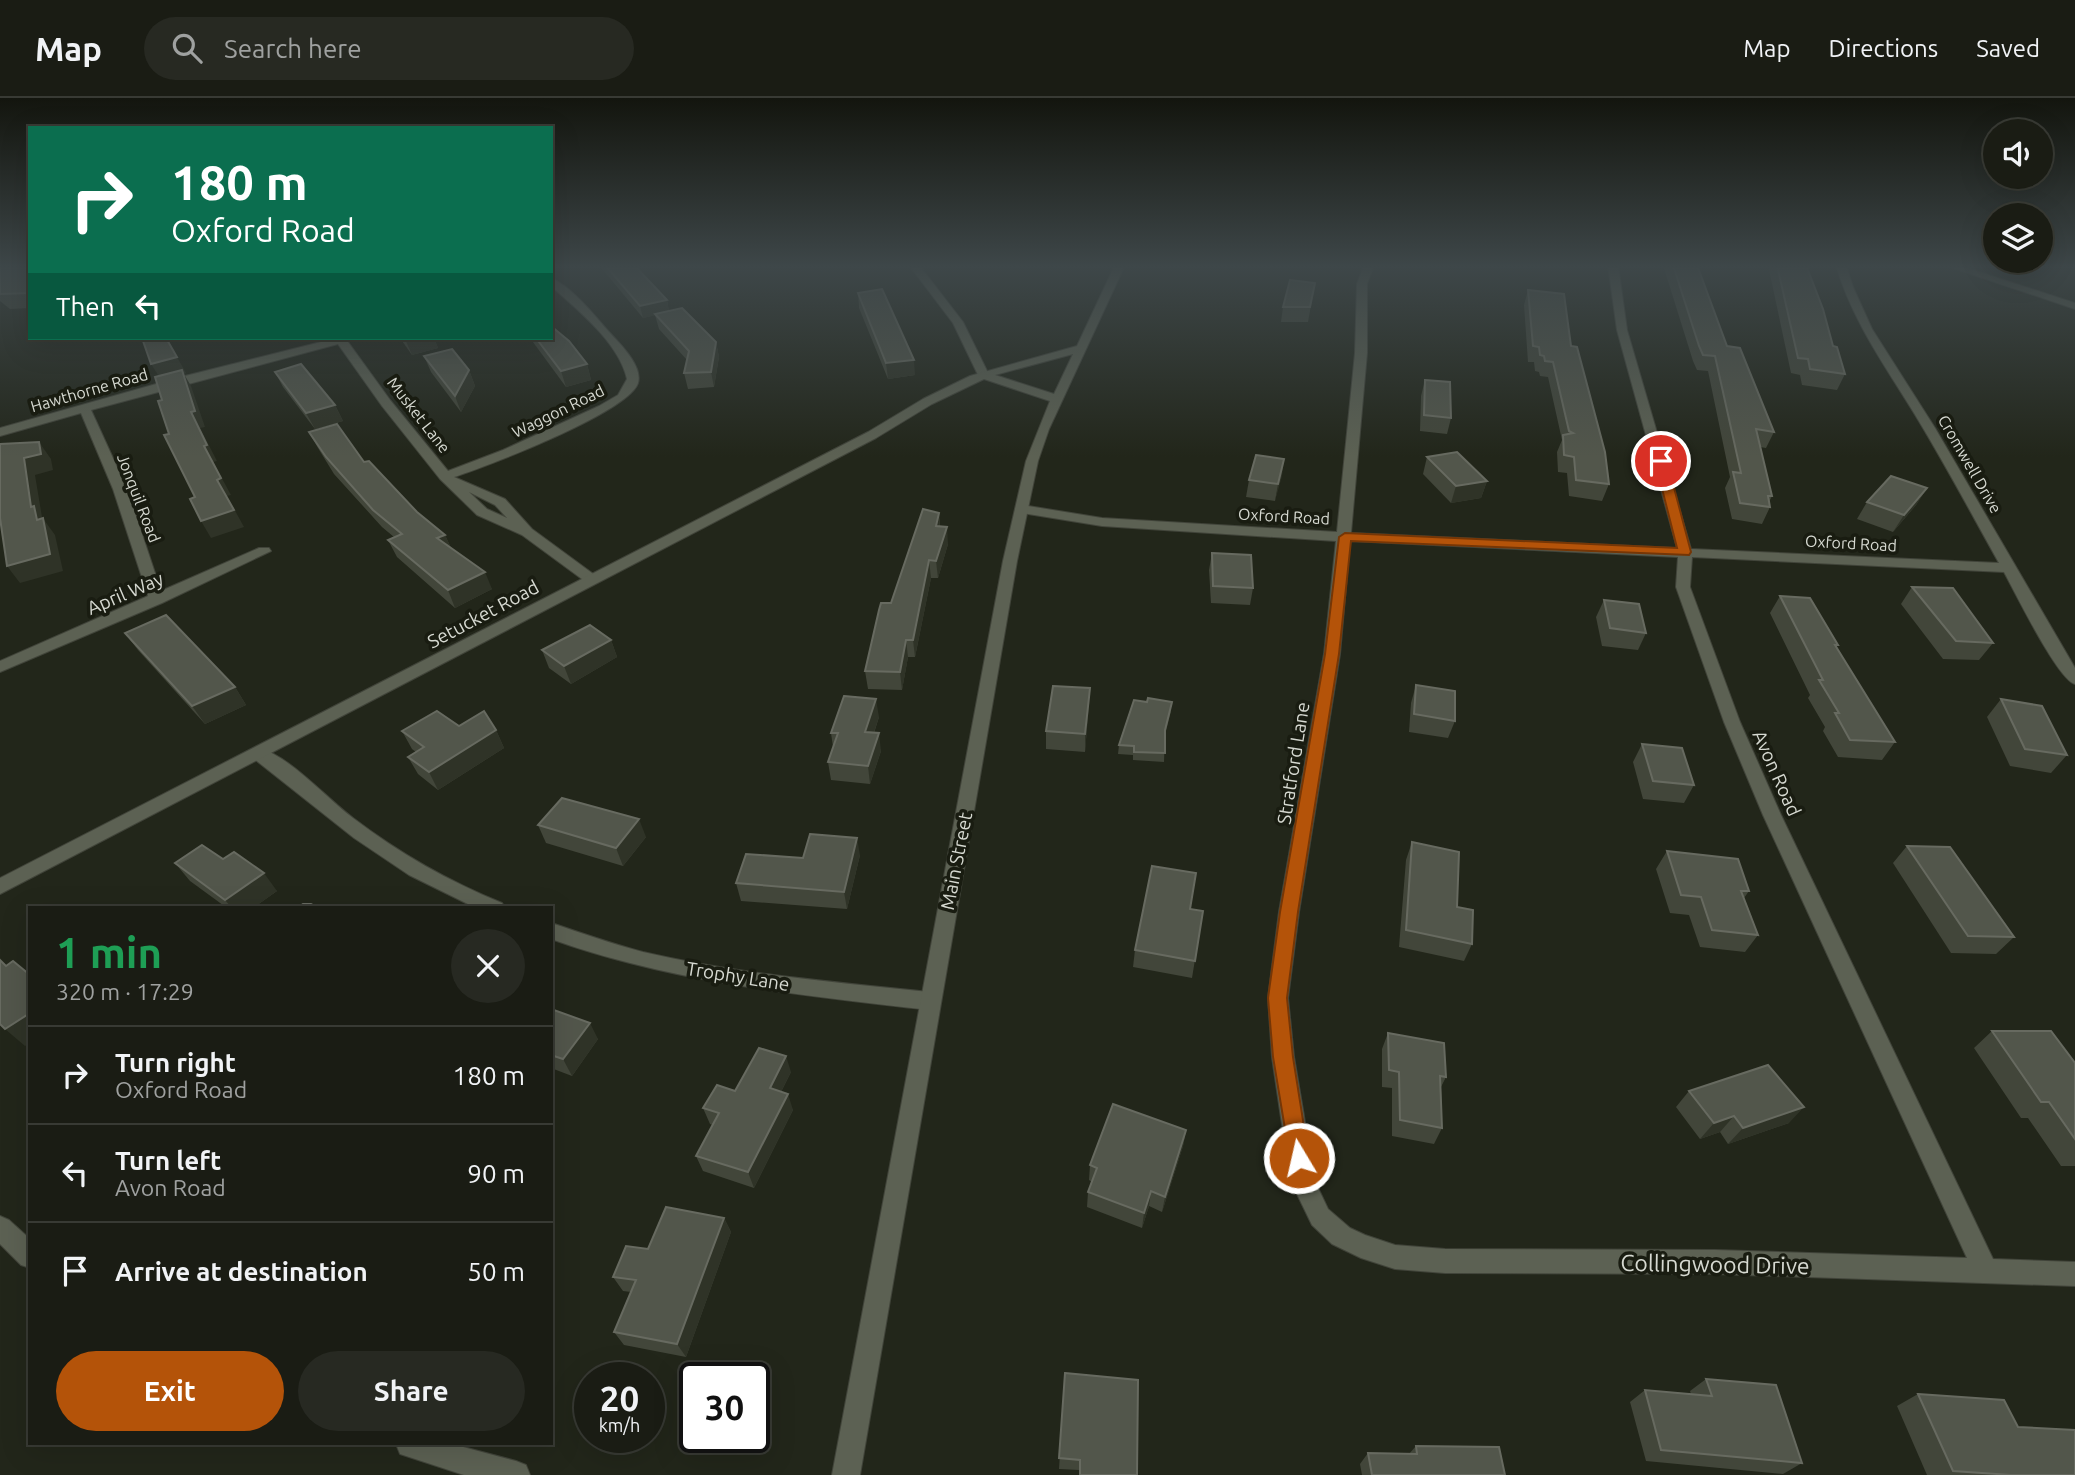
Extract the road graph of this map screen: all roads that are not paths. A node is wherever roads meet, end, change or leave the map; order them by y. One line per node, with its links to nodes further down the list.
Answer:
1 (599, 329): 14 (street, Waggon Road)
2 (961, 329): 10 (street)
3 (1089, 329): 9 (street, Main Street)
4 (1362, 329): 16 (street, Stratford Lane)
5 (1622, 329): 18 (street, Avon Road)
6 (1866, 329): 19 (street, Cromwell Drive)
7 (341, 340): 12 (street, Hawthorne Road)
8 (346, 340): 14 (street, Musket Lane)
9 (1080, 348): 10 (street, Setucket Road); 11 (street, Main Street)
10 (983, 375): 11 (street); 20 (street, Setucket Road)
11 (1057, 399): 15 (street, Main Street)
12 (85, 409): 13 (street, Hawthorne Road); 21 (street, Jonquil Road)
13 (0, 432)
14 (445, 476): 20 (street, Musket Lane)
15 (1022, 509): 16 (street, Oxford Road); 28 (street, Main Street)
16 (1345, 537): 18 (street, Oxford Road); 30 (street, Stratford Lane)
17 (264, 551): 21 (street, April Way)
18 (1685, 552): 19 (street, Oxford Road); 32 (street, Avon Road)
19 (2007, 568): 23 (street, Cromwell Drive)
20 (592, 579): 24 (street, Setucket Road)
21 (158, 600): 22 (street, April Way)
22 (0, 667)
23 (2075, 679)
24 (259, 754): 25 (street, Setucket Road); 26 (street)
25 (0, 887)
26 (490, 906)
27 (553, 932): 28 (street, Trophy Lane)
28 (929, 1001): 36 (street, Main Street)
29 (0, 1228): 31 (street)
30 (1358, 1245): 32 (street, Collingwood Drive)
31 (28, 1254)
32 (1986, 1271): 33 (street, Collingwood Drive)
33 (2075, 1274)
34 (413, 1445): 35 (street)
35 (516, 1475)
36 (846, 1475)

